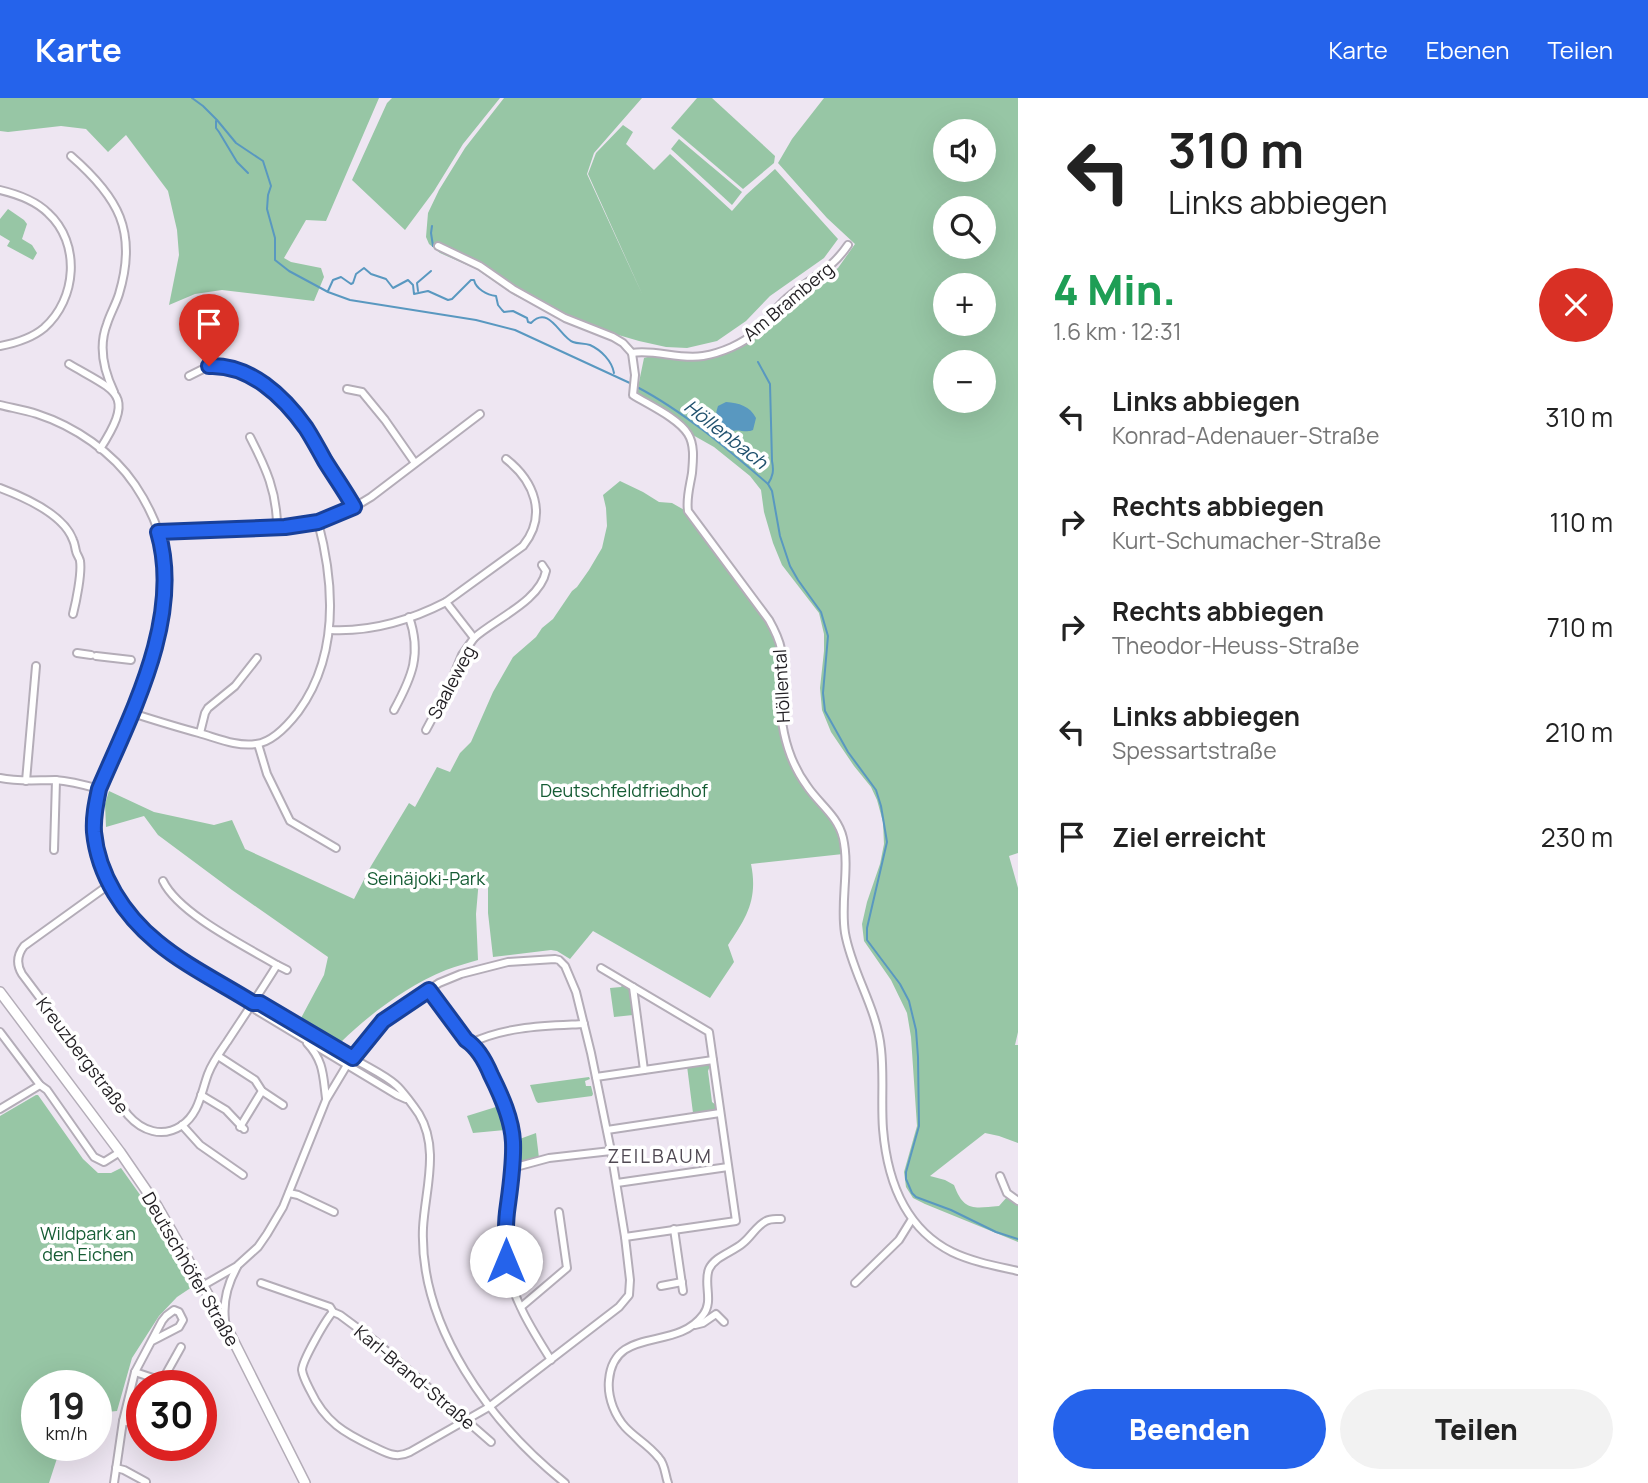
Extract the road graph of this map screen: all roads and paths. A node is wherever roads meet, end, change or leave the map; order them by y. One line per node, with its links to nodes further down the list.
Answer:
1 (71, 156): 10 (street)
2 (0, 190): 5 (street)
3 (438, 246): 6 (street)
4 (848, 246): 6 (street, Am Bramberg)
5 (0, 346)
6 (632, 353): 86 (street, Höllental)
7 (69, 364): 10 (street)
8 (189, 376): 18 (street)
9 (347, 389): 16 (street)
10 (114, 392): 14 (street)
11 (0, 405): 14 (street)
12 (480, 414): 16 (street)
13 (250, 437): 20 (street)
14 (100, 449): 21 (street)
15 (506, 459): 23 (street)
16 (415, 463): 18 (street)
17 (0, 488): 24 (street)
18 (354, 507): 19 (street)
19 (318, 522): 20 (street); 26 (street)
20 (277, 527): 21 (street)
21 (158, 532): 32 (street)
22 (542, 565): 27 (street)
23 (446, 602): 25 (street); 27 (street, Saaleweg)
24 (73, 614)
25 (409, 617): 26 (street); 34 (street)
26 (330, 630): 38 (street)
27 (474, 638): 36 (street, Saaleweg)
28 (77, 653): 30 (street)
29 (257, 657): 37 (street)
30 (131, 660)
31 (140, 662): 32 (street)
32 (149, 664): 35 (street)
33 (36, 666): 41 (street)
34 (394, 710)
35 (132, 713): 37 (street); 42 (street)
36 (426, 730)
37 (200, 733): 38 (street)
38 (258, 744): 43 (street)
39 (0, 778): 41 (street)
40 (56, 780): 41 (street); 42 (street); 44 (street)
41 (26, 781)
42 (99, 789): 46 (street)
43 (336, 848)
44 (54, 850)
45 (163, 881): 47 (street)
46 (110, 884): 53 (street); 72 (street, Kreuzbergstraße)
47 (277, 965): 49 (street); 53 (street)
48 (601, 968): 50 (street)
49 (287, 970)
50 (633, 987): 60 (street); 62 (street)
51 (429, 990): 54 (street); 57 (street); 59 (street)
52 (0, 992): 75 (main road, Deutschhöfer Straße)
53 (253, 1003): 56 (street); 58 (street); 59 (street)
54 (584, 1024): 57 (street); 63 (street)
55 (0, 1032): 64 (street)
56 (301, 1036): 61 (street); 68 (street)
57 (471, 1043): 77 (street)
58 (218, 1056): 65 (street); 66 (street)
59 (353, 1058): 61 (street); 67 (street)
60 (713, 1060): 62 (street); 71 (street)
61 (347, 1065): 67 (street); 68 (street)
62 (644, 1070): 63 (street)
63 (596, 1077): 73 (street)
64 (40, 1085): 70 (street); 75 (street)
65 (262, 1091): 66 (street); 69 (street)
66 (201, 1095): 72 (street)
67 (406, 1099): 107 (street)
68 (326, 1100): 81 (street)
69 (283, 1105)
70 (0, 1109)
71 (720, 1113): 73 (street); 76 (street)
72 (182, 1125): 78 (street)
73 (607, 1130): 74 (street)
74 (611, 1151): 77 (street); 80 (street)
75 (120, 1152): 94 (main road, Deutschhöfer Straße)
76 (728, 1167): 80 (street); 87 (street)
77 (512, 1168): 97 (street)
78 (243, 1175)
79 (1000, 1176): 82 (street)
80 (617, 1183): 88 (street)
81 (289, 1193): 83 (street); 89 (street)
82 (1018, 1201)
83 (334, 1212)
84 (559, 1212): 97 (street)
85 (781, 1219): 101 (street)
86 (912, 1219): 90 (street, Höllental); 93 (street)
87 (674, 1229): 88 (street); 91 (street)
88 (625, 1237): 104 (street)
89 (237, 1266): 94 (street); 100 (street)
90 (1018, 1271)
91 (682, 1282): 95 (street); 96 (street)
92 (261, 1283): 98 (street, Karl-Brand-Straße)
93 (855, 1283)
94 (204, 1285): 100 (main road, Deutschhöfer Straße)
95 (661, 1286)
96 (683, 1291)
97 (521, 1307): 104 (street)
98 (333, 1312): 110 (street, Karl-Brand-Straße); 110 (street)
99 (724, 1322): 101 (street)
100 (226, 1326): 116 (main road, Deutschhöfer Straße)
101 (694, 1326): 118 (street)
102 (152, 1341): 102 (street); 105 (street)
103 (181, 1347): 106 (street)
104 (551, 1360): 107 (street)
105 (136, 1370)
106 (168, 1370)
107 (489, 1407): 110 (street); 117 (street)
108 (126, 1409): 109 (street)
109 (123, 1421): 111 (street); 113 (street)
110 (466, 1421): 112 (street, Karl-Brand-Straße)
111 (126, 1422)
112 (491, 1442)
113 (116, 1468): 114 (street); 115 (street)
114 (146, 1482)
115 (114, 1483)
116 (305, 1483)
117 (565, 1483)
118 (668, 1483)

